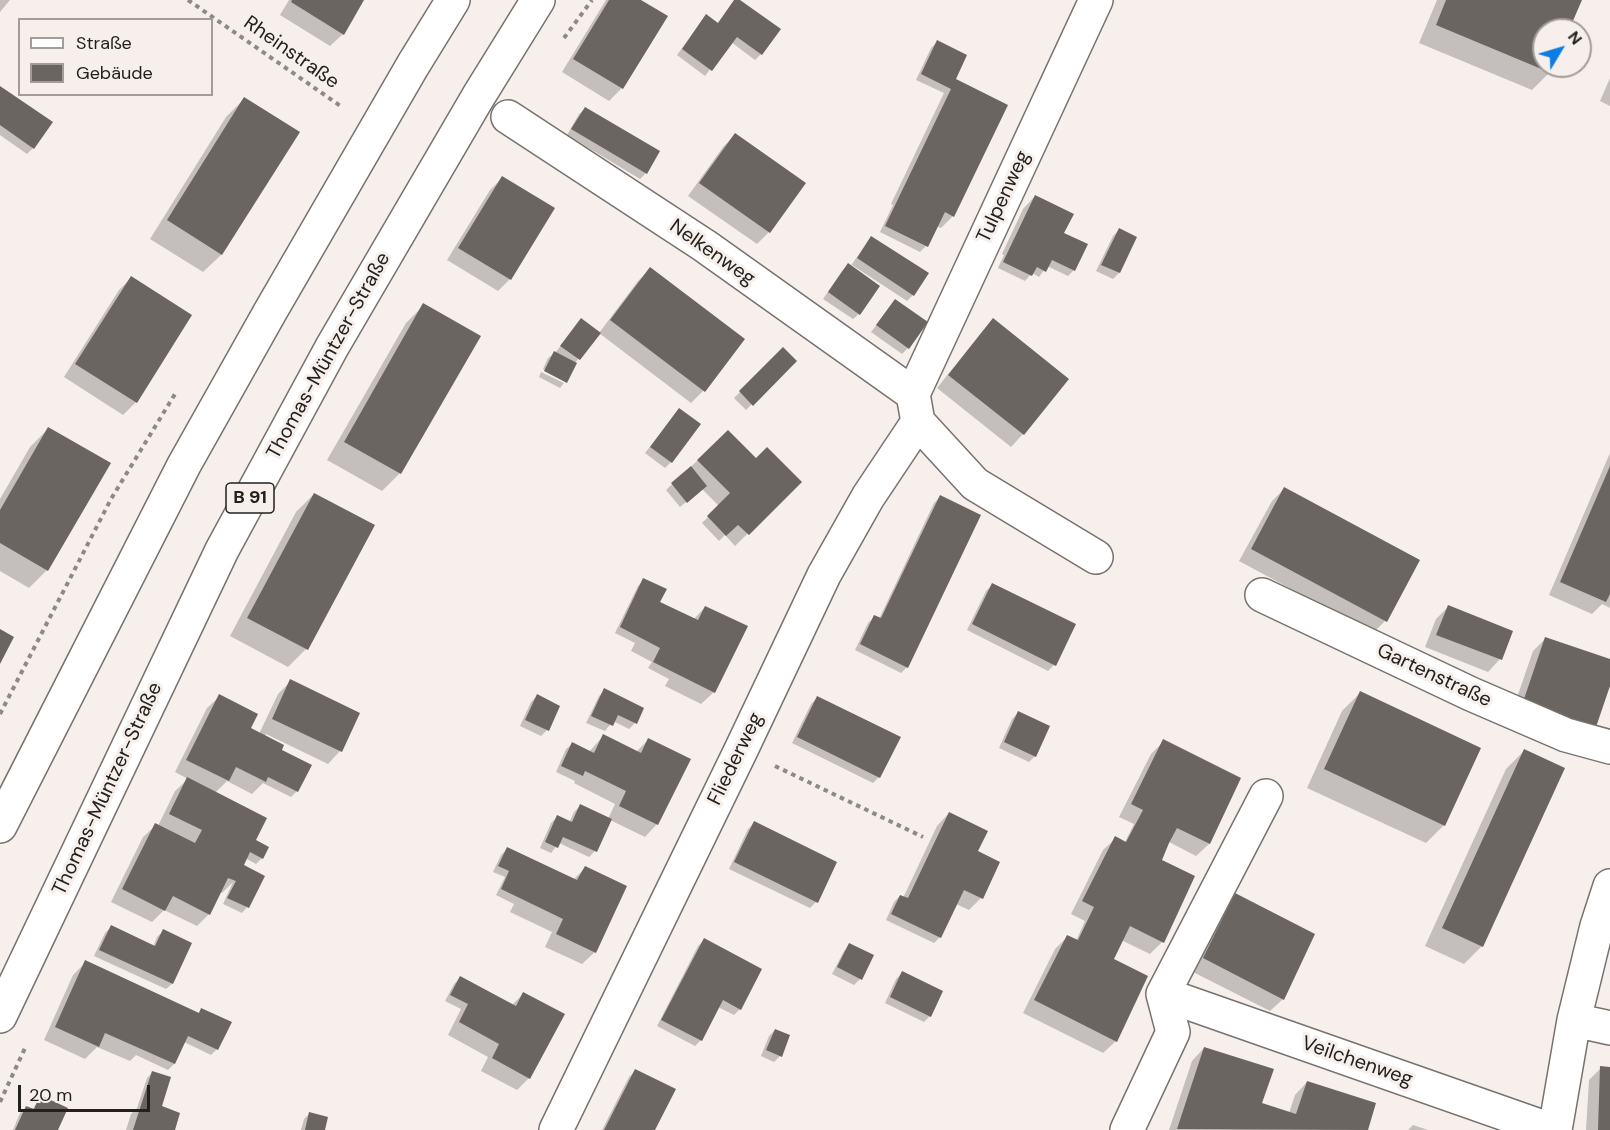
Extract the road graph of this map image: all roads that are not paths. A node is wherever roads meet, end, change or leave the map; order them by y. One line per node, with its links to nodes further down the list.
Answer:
1 (453, 0): 10 (street)
2 (538, 0): 13 (street, Thomas-Müntzer-Straße / B 91)
3 (1096, 0): 5 (street, Tulpenweg)
4 (508, 117): 5 (street, Nelkenweg)
5 (916, 408): 6 (street, Nelkenweg); 16 (street, Fliederweg)
6 (1096, 557)
7 (1262, 595): 8 (street, Gartenstraße)
8 (1610, 747)
9 (1266, 796): 12 (street)
10 (0, 825)
11 (1610, 886): 14 (street)
12 (1163, 994): 17 (street); 18 (street, Veilchenweg)
13 (0, 1016)
14 (1574, 1020): 15 (street); 18 (street)
15 (1610, 1028)
16 (556, 1130)
17 (1127, 1130)
18 (1553, 1130)

